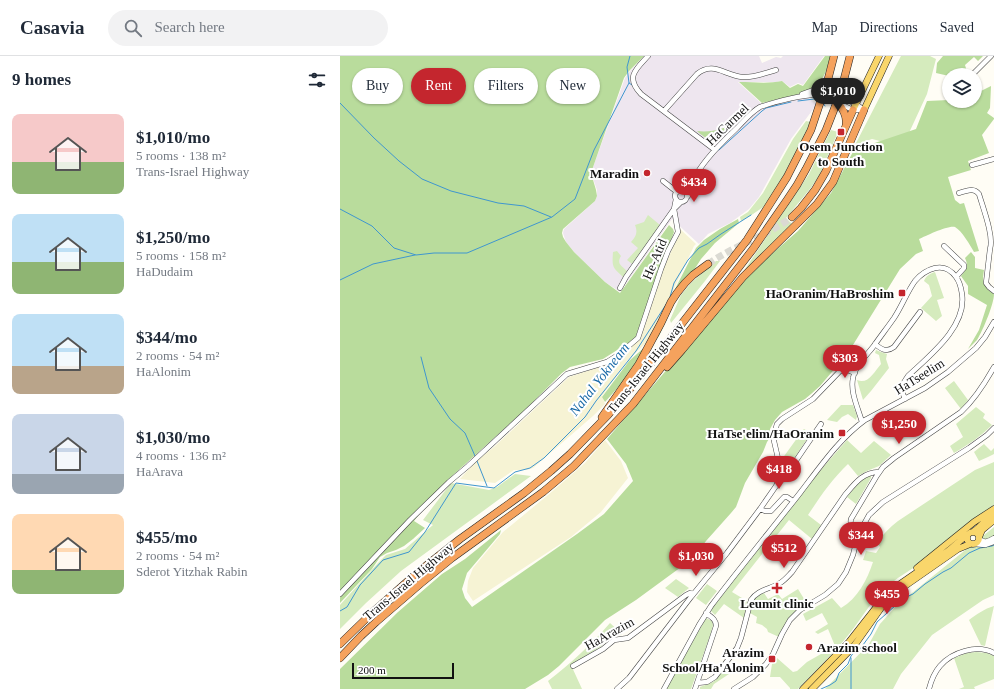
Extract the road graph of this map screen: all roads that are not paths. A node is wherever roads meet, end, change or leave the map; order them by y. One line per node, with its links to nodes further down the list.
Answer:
1 (648, 56): 13 (street)
2 (834, 56): 43 (highway, Trans-Israel Highway, bridge)
3 (850, 56): 10 (highway, Trans-Israel Highway)
4 (879, 56): 9 (main road)
5 (890, 56): 12 (main road)
6 (991, 56): 7 (street)
7 (979, 68)
8 (776, 70): 13 (street)
9 (864, 88): 10 (main road); 11 (main road)
10 (838, 99): 11 (street, HaCarmel); 14 (highway); 15 (street, HaCarmel); 39 (highway, Trans-Israel Highway)
11 (855, 107): 12 (street, HaCarmel); 14 (highway)
12 (864, 110): 39 (highway)
13 (664, 111): 15 (street)
14 (846, 125): 27 (highway)
15 (715, 150): 19 (street, HaCarmel)
16 (994, 158): 17 (street)
17 (972, 165)
18 (663, 181): 21 (street)
19 (690, 186): 20 (street, HaCarmel); 23 (street, HaCarmel)
20 (683, 190): 21 (street); 23 (street)
21 (677, 192): 24 (street)
22 (959, 193): 32 (street)
23 (688, 196): 25 (street)
24 (676, 199): 25 (street); 26 (street)
25 (681, 202): 26 (street)
26 (674, 209): 31 (street); 58 (street, He-Atid)
27 (792, 216)
28 (944, 246): 30 (street)
29 (708, 264): 43 (highway)
30 (956, 277): 35 (street); 38 (street)
31 (620, 288)
32 (994, 291)
33 (920, 312): 35 (street)
34 (994, 322): 38 (street, HaTseelim)
35 (875, 344): 37 (street)
36 (994, 367): 45 (street)
37 (855, 372): 40 (street); 44 (street)
38 (905, 399): 40 (street, HaTseelim)
39 (633, 404): 63 (highway, Trans-Israel Highway)
40 (862, 422): 46 (street, HaTseelim)
41 (822, 424): 44 (street)
42 (994, 428): 51 (street)
43 (590, 435): 61 (highway, Trans-Israel Highway)
44 (780, 467): 47 (street)
45 (879, 472): 51 (street); 65 (street)
46 (793, 501): 47 (street); 60 (street, HaTseelim)
47 (760, 509): 59 (street)
48 (994, 509): 57 (main road)
49 (994, 513): 52 (main road)
50 (994, 520): 53 (main road)
51 (861, 530): 69 (street)
52 (970, 533): 53 (main road); 56 (main road); 57 (main road)
53 (979, 537): 54 (street); 56 (main road)
54 (994, 538)
55 (994, 542): 56 (street)
56 (972, 544): 71 (main road)
57 (893, 589): 70 (main road)
58 (340, 594)
59 (693, 594): 64 (street, HaArazim); 66 (street)
60 (706, 613): 65 (street); 67 (street, HaTseelim)
61 (340, 644)
62 (994, 653): 72 (street)
63 (340, 658)
64 (573, 666)
65 (697, 683): 68 (street)
66 (617, 689)
67 (664, 689)
68 (695, 689)
69 (734, 689)
70 (803, 689)
71 (812, 689)
72 (929, 689)

